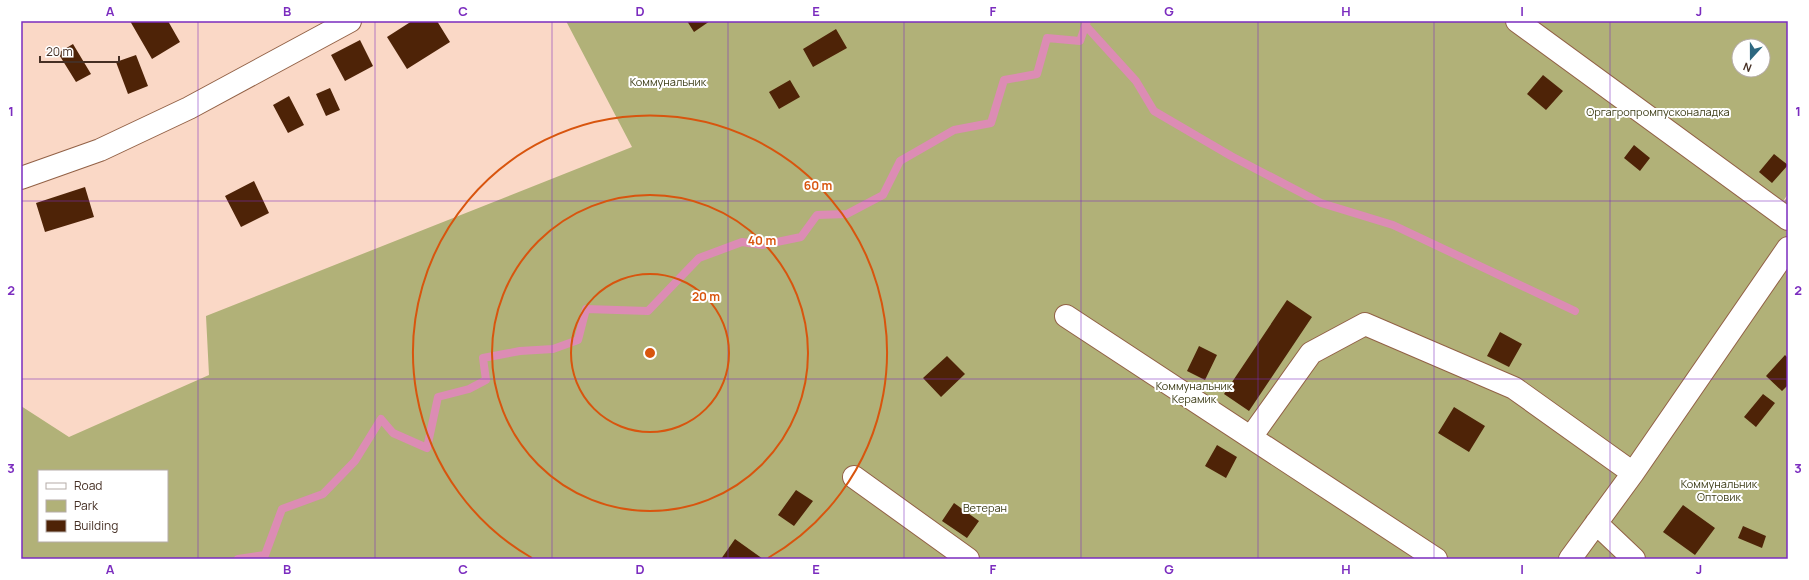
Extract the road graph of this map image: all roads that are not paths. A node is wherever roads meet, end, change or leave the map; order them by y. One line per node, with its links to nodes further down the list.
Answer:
1 (350, 21): 3 (lane)
2 (1517, 21): 4 (lane)
3 (21, 178)
4 (1788, 219)
5 (1788, 248): 8 (lane)
6 (1066, 316): 7 (lane)
7 (1251, 437): 8 (lane); 12 (lane)
8 (1633, 473): 10 (lane)
9 (854, 478): 11 (lane)
10 (1596, 523): 13 (lane); 14 (lane)
11 (968, 559)
12 (1436, 559)
13 (1570, 559)
14 (1634, 559)

